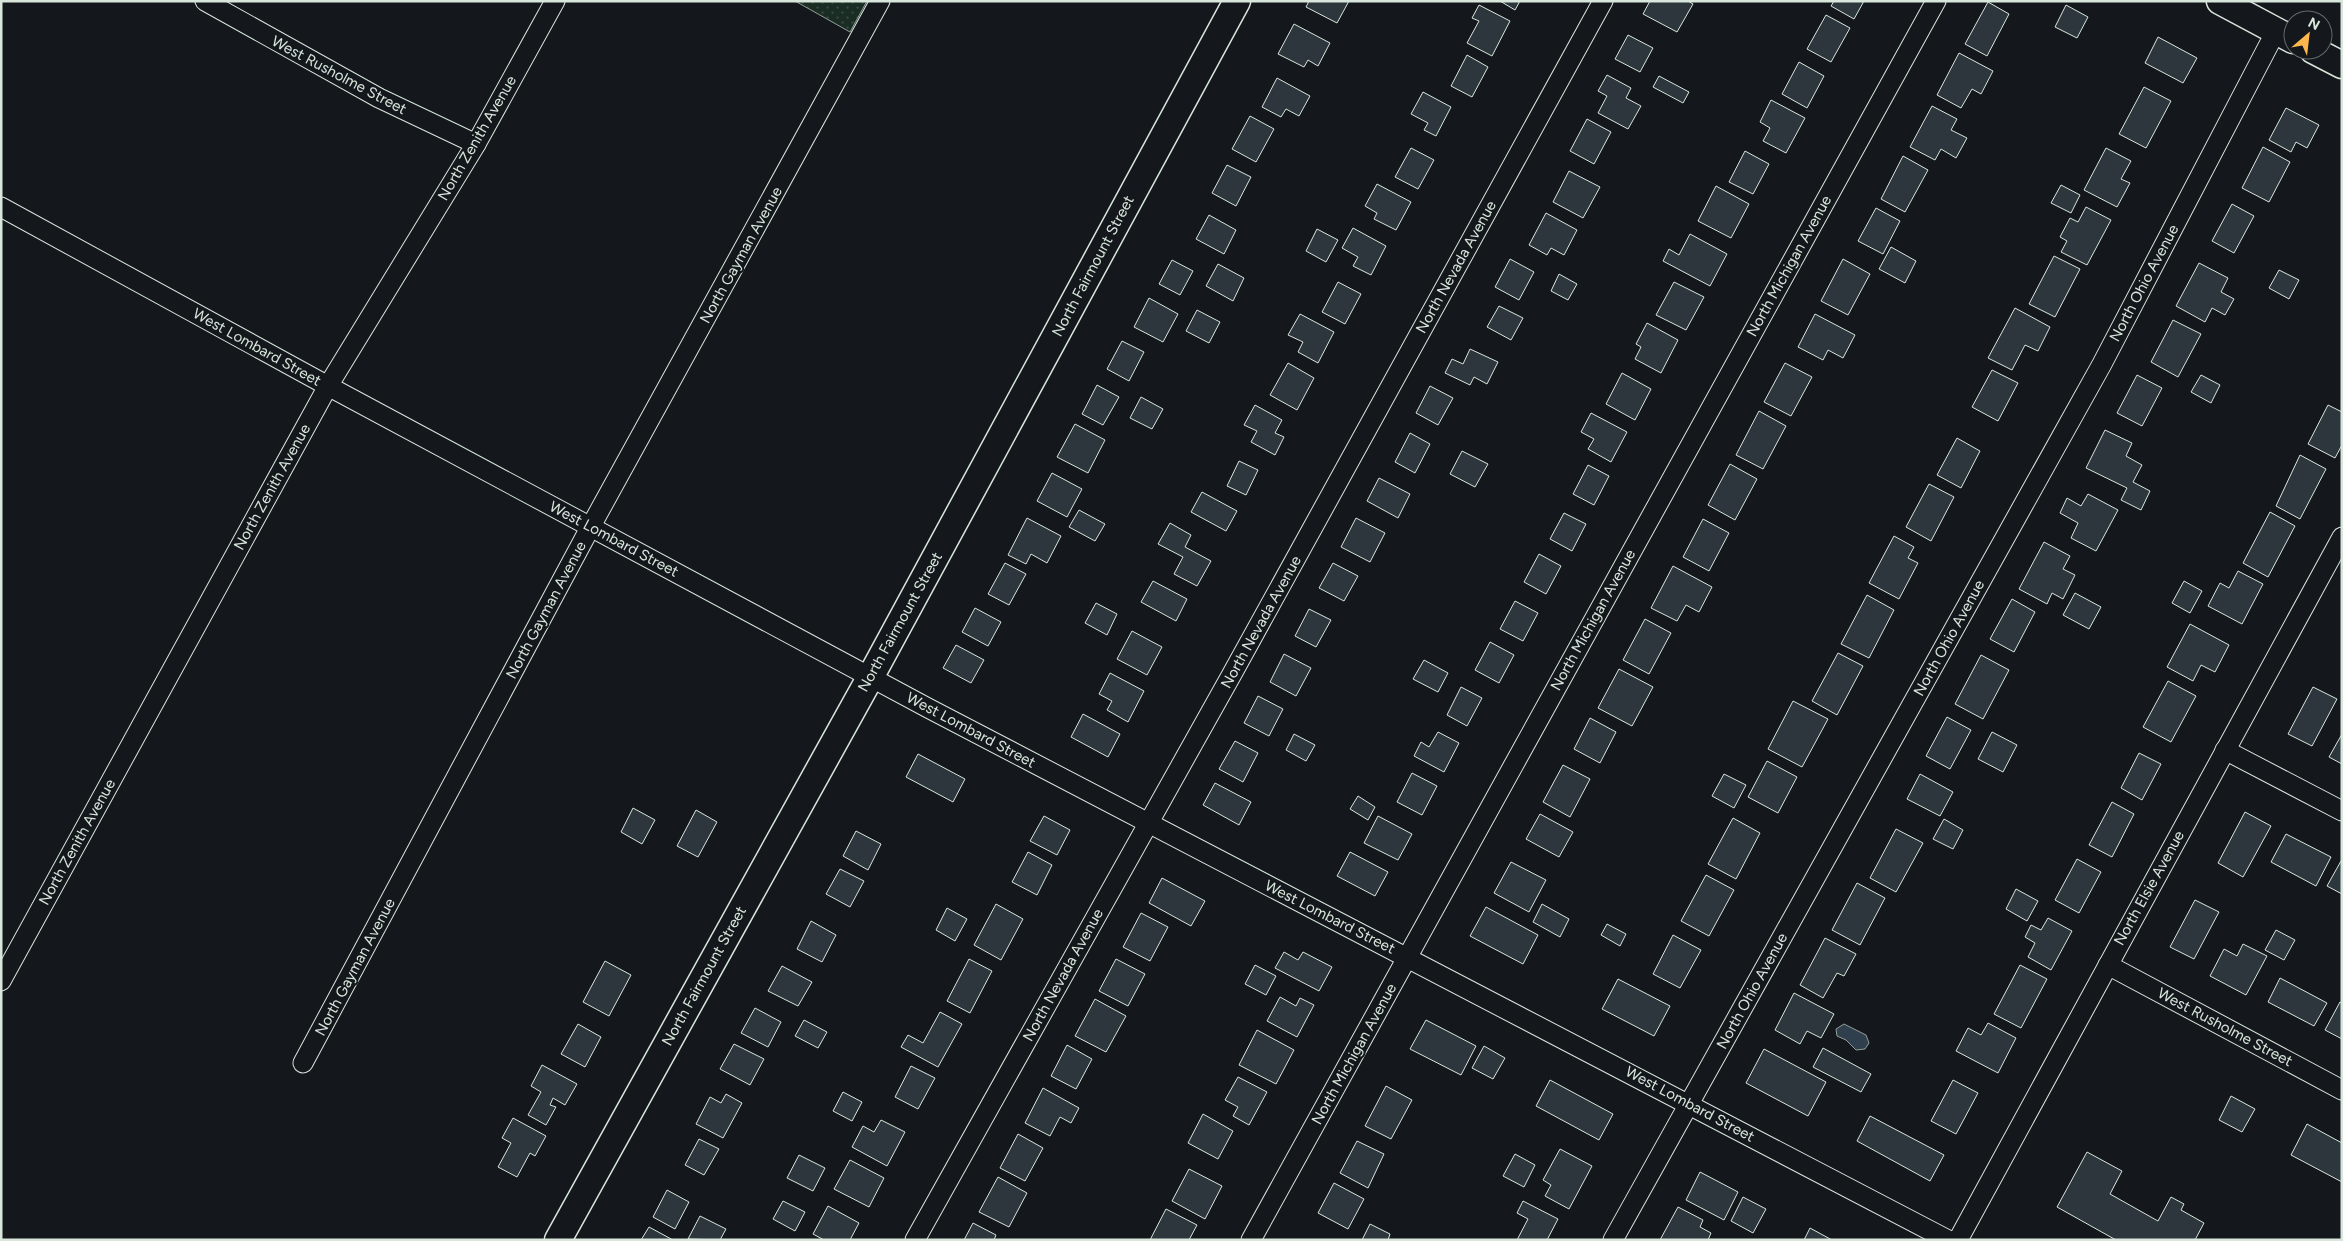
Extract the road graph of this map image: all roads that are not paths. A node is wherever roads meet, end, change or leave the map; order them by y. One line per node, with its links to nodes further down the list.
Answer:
1 (205, 1): 10 (street, West Rusholme Street)
2 (555, 1): 10 (street, North Zenith Avenue)
3 (880, 1): 13 (street, North Gayman Avenue)
4 (1237, 1): 15 (street, North Fairmount Street)
5 (1603, 1): 18 (street, North Nevada Avenue)
6 (1936, 1): 19 (street, North Michigan Avenue)
7 (2220, 1): 8 (street)
8 (2283, 34)
9 (2283, 37): 24 (street, North Ohio Avenue)
10 (476, 144): 12 (street, North Zenith Avenue)
11 (1, 206): 12 (street, West Lombard Street)
12 (328, 386): 13 (street, West Lombard Street); 21 (street, North Zenith Avenue)
13 (591, 526): 15 (street, West Lombard Street); 22 (street, North Gayman Avenue)
14 (2342, 537): 16 (street, North Elsie Avenue)
15 (871, 676): 18 (street, West Lombard Street); 25 (street, North Fairmount Street)
16 (2225, 750): 17 (street); 20 (street, North Elsie Avenue)
17 (2342, 811)
18 (1148, 822): 19 (street, West Lombard Street); 26 (street, North Nevada Avenue)
19 (1408, 957): 24 (street, West Lombard Street); 27 (street, North Michigan Avenue)
20 (2108, 965): 23 (street, West Rusholme Street); 30 (street, North Elsie Avenue)
21 (1, 981)
22 (303, 1063)
23 (2342, 1090)
24 (1689, 1103): 28 (street, North Ohio Avenue); 29 (street, West Lombard Street)
25 (558, 1240)
26 (915, 1240)
27 (1251, 1240)
28 (1613, 1240)
29 (1948, 1240)
30 (1958, 1240)

